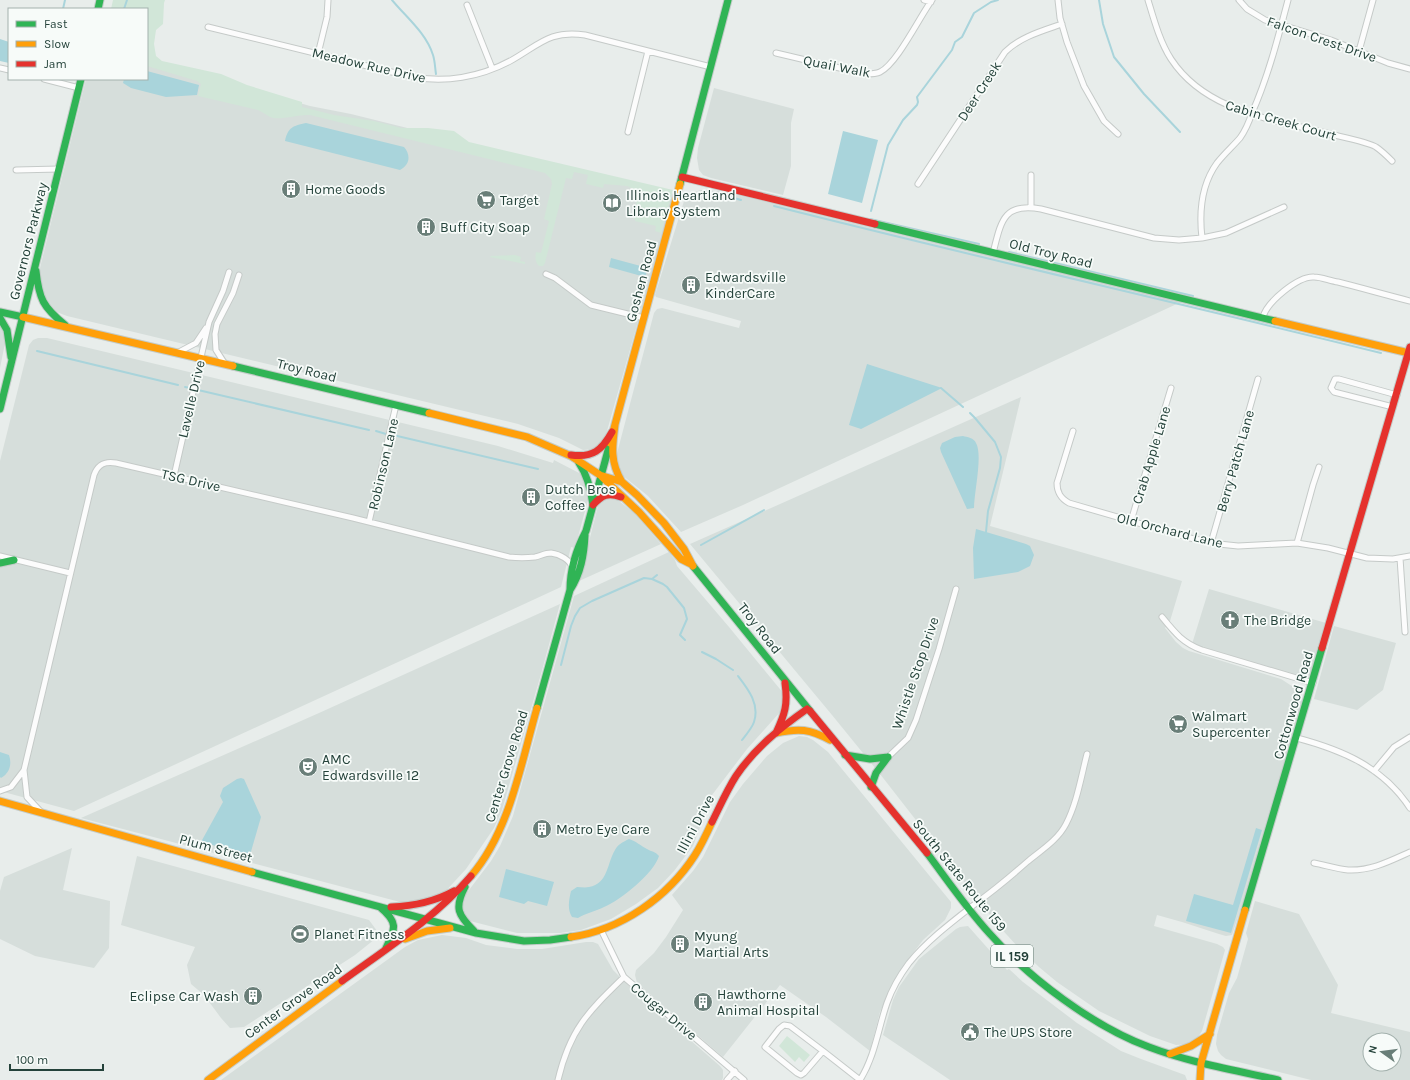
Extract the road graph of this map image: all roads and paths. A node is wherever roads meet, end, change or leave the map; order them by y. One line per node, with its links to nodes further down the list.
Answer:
1 (328, 0): 17 (street)
2 (728, 0): 18 (main road, Goshen Road)
3 (924, 0): 9 (street)
4 (1058, 0): 11 (street)
5 (1148, 0): 24 (street, Cabin Creek Court)
6 (1239, 0): 12 (street, Falcon Crest Drive)
7 (1288, 0): 12 (street)
8 (1372, 0): 15 (street)
9 (932, 1): 16 (street, Quail Walk)
10 (467, 5): 19 (street)
11 (1062, 24): 26 (street); 32 (street, Deer Creek)
12 (1282, 25): 15 (street, Falcon Crest Drive); 24 (street)
13 (208, 27): 17 (street, Meadow Rue Drive)
14 (648, 51): 18 (street, Meadow Rue Drive); 19 (street, Meadow Rue Drive); 25 (street)
15 (1359, 51): 20 (street, Falcon Crest Drive)
16 (776, 53)
17 (318, 54): 19 (street, Meadow Rue Drive)
18 (711, 67): 31 (main road, Goshen Road)
19 (492, 68)
20 (1410, 69)
21 (48, 80): 23 (street)
22 (81, 80): 23 (main road, Governors Parkway)
23 (78, 88): 28 (main road, Governors Parkway)
24 (1252, 114): 27 (street, Cabin Creek Court); 35 (street)
25 (628, 132)
26 (1118, 134)
27 (1392, 161)
28 (58, 169): 29 (street); 37 (main road, Governors Parkway)
29 (16, 170)
30 (1031, 174): 33 (street)
31 (682, 177): 36 (main road, Old Troy Road); 46 (main road, Goshen Road)
32 (918, 184)
33 (1031, 207): 35 (street); 36 (street)
34 (1284, 207): 35 (street)
35 (1202, 238)
36 (993, 253): 44 (main road, Old Troy Road)
37 (35, 265): 43 (main road, Governors Parkway); 48 (main road)
38 (229, 272): 47 (street, Lavelle Drive)
39 (546, 274): 46 (street)
40 (239, 275): 53 (street, Lavelle Drive)
41 (1410, 301): 44 (street)
42 (0, 312): 43 (main road, Troy Road)
43 (23, 317): 48 (main road, Troy Road); 52 (main road, Governors Parkway)
44 (1263, 317): 49 (main road, Old Troy Road)
45 (0, 318): 52 (main road)
46 (644, 318): 60 (main road, Goshen Road)
47 (209, 322): 50 (street, Lavelle Drive); 51 (street, Lavelle Drive)
48 (67, 327): 50 (main road, Troy Road)
49 (1410, 351): 56 (main road, Cottonwood Road)
50 (178, 352): 51 (main road, Troy Road)
51 (200, 358): 53 (main road, Troy Road); 66 (street, Lavelle Drive)
52 (12, 361): 59 (main road, Governors Parkway)
53 (225, 364): 57 (main road, Troy Road)
54 (1258, 379): 73 (street, Berry Patch Lane)
55 (1171, 388): 70 (street, Crab Apple Lane)
56 (1397, 394): 58 (main road, Cottonwood Road); 58 (street)
57 (396, 405): 62 (main road, Troy Road); 71 (street, Robinson Lane)
58 (1393, 407): 75 (main road, Cottonwood Road)
59 (0, 409)
60 (614, 427): 62 (main road); 65 (main road, Goshen Road); 67 (main road)
61 (1073, 431): 70 (street, Old Orchard Lane)
62 (567, 454): 63 (main road, Troy Road)
63 (576, 459): 65 (main road, Troy Road); 69 (main road)
64 (1319, 467): 74 (street)
65 (600, 475): 67 (main road, Troy Road); 68 (main road, Troy Road); 69 (main road, Center Grove Road)
66 (174, 476): 71 (street, TSG Drive); 82 (street, TSG Drive)
67 (622, 482): 81 (main road, Troy Road)
68 (625, 499): 69 (main road); 81 (main road, Troy Road)
69 (593, 505): 72 (main road, Center Grove Road)
70 (1131, 521): 73 (street, Old Orchard Lane)
71 (369, 522): 83 (street, TSG Drive)
72 (586, 531): 83 (main road, Center Grove Road); 85 (main road, Center Grove Road)
73 (1211, 543): 74 (street, Old Orchard Lane)
74 (1298, 543): 75 (street, Old Orchard Lane)
75 (1350, 554): 78 (street, Old Orchard Lane); 89 (main road, Cottonwood Road)
76 (0, 556): 79 (street)
77 (1410, 556): 78 (street, Old Orchard Lane)
78 (1400, 558): 87 (street)
79 (14, 560): 80 (main road); 82 (street)
80 (0, 563)
81 (691, 564): 88 (main road, Troy Road)
82 (70, 573): 98 (street, TSG Drive)
83 (570, 579): 85 (main road, Center Grove Road)
84 (956, 589): 97 (street, Whistle Stop Drive)
85 (570, 590): 107 (main road, Center Grove Road)
86 (1162, 617): 89 (street)
87 (1405, 632)
88 (784, 680): 90 (main road, Troy Road); 91 (main road)
89 (1313, 683): 93 (main road, Cottonwood Road)
90 (807, 709): 91 (main road, Illini Drive); 94 (main road, South State Route 159 / IL 159)
91 (776, 733): 94 (main road); 112 (main road, Illini Drive)
92 (1410, 737): 99 (street)
93 (1297, 738): 99 (street); 116 (main road, Cottonwood Road)
94 (835, 743): 96 (main road, South State Route 159 / IL 159)
95 (1087, 754): 110 (street)
96 (845, 755): 97 (main road); 100 (main road, South State Route 159 / IL 159)
97 (888, 757): 100 (main road, Whistle Stop Drive)
98 (24, 770): 101 (street, TSG Drive); 104 (street, TSG Drive)
99 (1374, 770): 103 (street)
100 (871, 787): 110 (main road, South State Route 159 / IL 159)
101 (0, 792)
102 (0, 801): 104 (main road, Plum Street)
103 (1410, 808)
104 (41, 812): 109 (main road, Plum Street)
105 (1410, 852): 106 (street)
106 (1314, 863)
107 (471, 877): 108 (main road, Center Grove Road); 113 (main road)
108 (465, 883): 109 (main road); 111 (main road, Center Grove Road)
109 (381, 907): 111 (main road, Plum Street); 114 (main road)
110 (970, 908): 118 (main road, South State Route 159 / IL 159); 125 (street)
111 (426, 919): 113 (main road, Illini Drive); 114 (main road, Center Grove Road)
112 (601, 930): 113 (main road, Illini Drive); 115 (street, Cougar Drive)
113 (476, 933): 114 (main road)
114 (388, 948): 121 (main road, Center Grove Road)
115 (624, 977): 120 (street, Cougar Drive); 122 (street)
116 (1210, 1034): 118 (main road); 119 (main road, Cottonwood Road)
117 (823, 1051): 117 (street); 125 (street)
118 (1169, 1054): 119 (main road, South State Route 159 / IL 159)
119 (1202, 1063): 126 (main road, Cottonwood Road); 127 (main road, South State Route 159 / IL 159)
120 (735, 1071): 123 (street); 124 (street, Cougar Drive)
121 (208, 1080)
122 (558, 1080)
123 (726, 1080)
124 (744, 1080)
125 (860, 1080)
126 (1200, 1080)
127 (1278, 1080)

